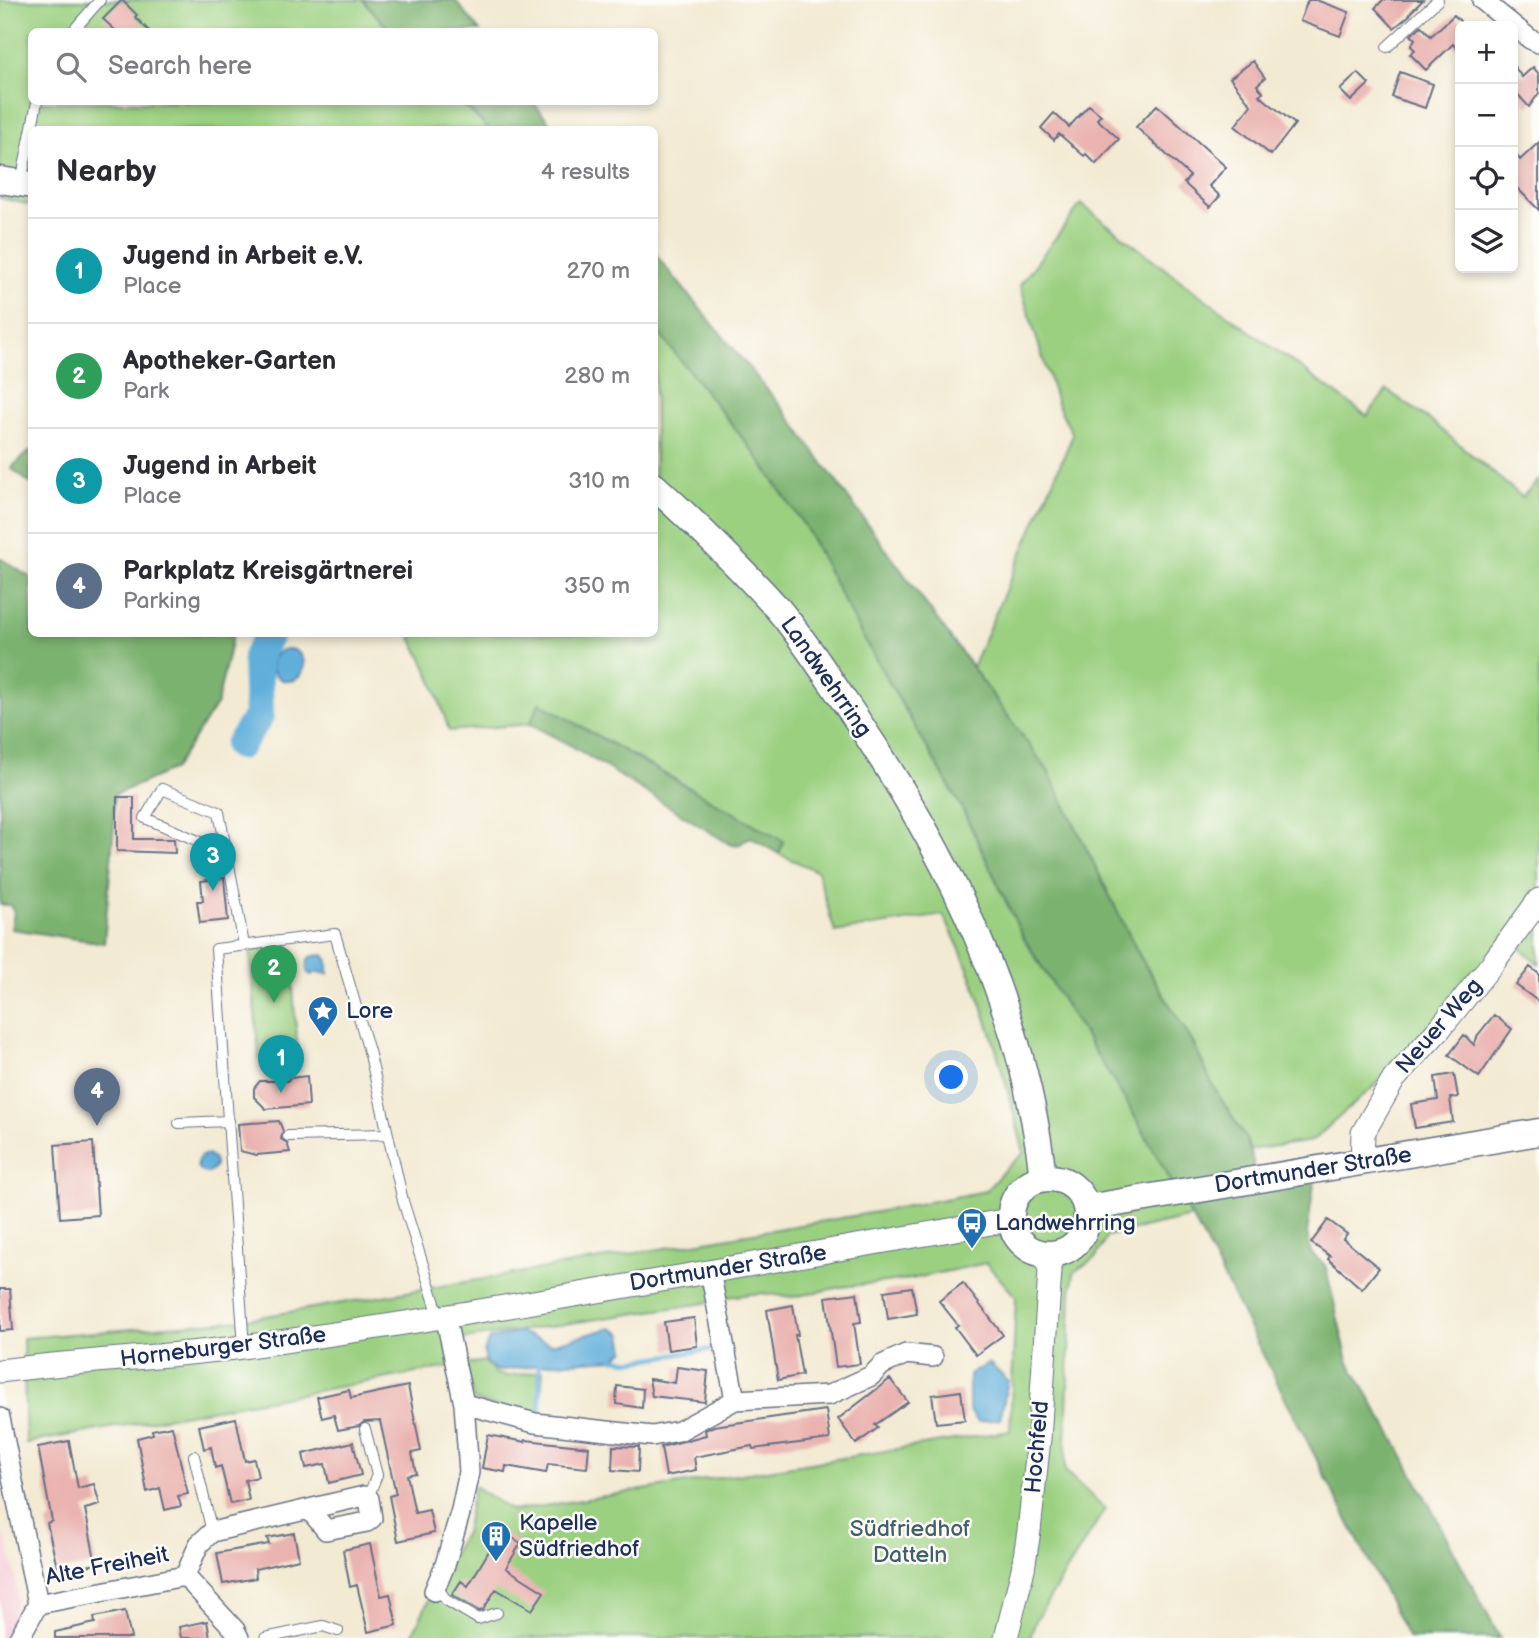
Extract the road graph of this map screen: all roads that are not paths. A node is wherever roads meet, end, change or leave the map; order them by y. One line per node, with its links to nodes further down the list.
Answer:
1 (100, 0): 4 (lane)
2 (1438, 0): 6 (lane)
3 (1482, 0): 5 (street)
4 (76, 28)
5 (1539, 43)
6 (1387, 47)
7 (36, 105): 8 (lane)
8 (31, 126)
9 (28, 140): 10 (lane)
10 (18, 182)
11 (658, 490): 21 (main road, Landwehrring)
12 (228, 857): 12 (lane); 14 (lane)
13 (1539, 900): 20 (street, Neuer Weg)
14 (244, 945): 15 (lane); 18 (lane)
15 (229, 1121): 16 (lane); 27 (lane)
16 (180, 1123)
17 (1539, 1132): 20 (main road, Dortmunder Straße)
18 (388, 1134): 19 (lane); 26 (lane)
19 (288, 1136)
20 (1362, 1162): 22 (main road, Dortmunder Straße)
21 (1043, 1178): 22 (main road); 23 (main road)
22 (1087, 1208): 24 (main road)
23 (1010, 1220): 24 (main road); 25 (street, Dortmunder Straße)
24 (1045, 1255): 45 (street, Hochfeld)
25 (710, 1271): 26 (street, Dortmunder Straße); 30 (street)
26 (442, 1316): 27 (street, Horneburger Straße); 31 (street)
27 (244, 1346): 29 (street, Horneburger Straße)
28 (933, 1357): 30 (street)
29 (13, 1366)
30 (735, 1400): 31 (street)
31 (464, 1404): 38 (street)
32 (0, 1418): 39 (street)
33 (365, 1429): 35 (lane)
34 (194, 1456): 36 (lane)
35 (368, 1497): 36 (street)
36 (212, 1532): 37 (street, Alte Freiheit)
37 (185, 1576): 39 (street, Alte Freiheit); 43 (street, Alte Freiheit)
38 (435, 1588): 40 (lane)
39 (38, 1604): 42 (street)
40 (497, 1613)
41 (338, 1631): 44 (lane)
42 (19, 1638)
43 (239, 1638)
44 (265, 1638)
45 (1006, 1638)

